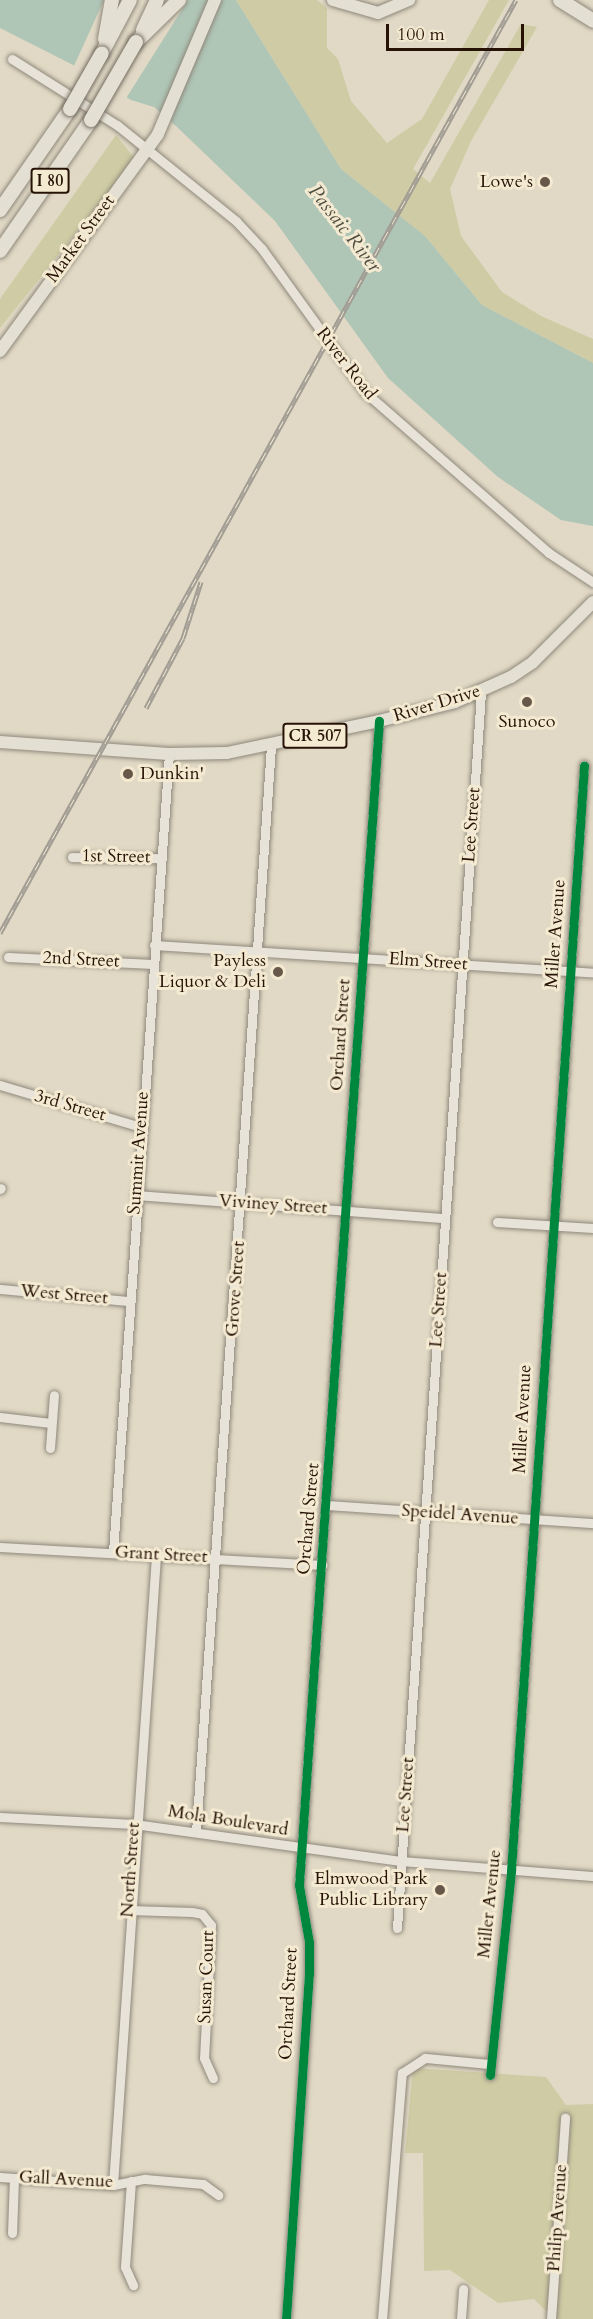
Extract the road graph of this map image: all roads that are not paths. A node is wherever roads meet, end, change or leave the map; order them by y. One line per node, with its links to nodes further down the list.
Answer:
1 (112, 0): 11 (highway)
2 (130, 0): 11 (highway, I 80)
3 (158, 0): 10 (highway, I 80)
4 (179, 0): 10 (highway)
5 (215, 0): 13 (main road, Market Street)
6 (333, 0): 7 (main road)
7 (408, 0)
8 (560, 0): 9 (highway)
9 (593, 21)
10 (136, 42): 15 (highway, I 80, bridge)
11 (102, 53): 14 (highway, I 80, bridge)
12 (12, 59): 13 (street, River Road)
13 (145, 152): 17 (main road, Market Street); 18 (street, River Road)
14 (0, 210)
15 (4, 246): 16 (highway)
16 (0, 257)
17 (0, 351)
18 (593, 582)
19 (593, 602): 20 (main road, River Drive / CR 507)
20 (481, 692): 21 (main road, River Drive / CR 507); 33 (street, Lee Street)
21 (379, 721): 23 (main road, River Drive / CR 507); 31 (street, Orchard Street)
22 (0, 742): 24 (main road, River Drive / CR 507)
23 (271, 746): 24 (main road, River Drive / CR 507); 29 (street, Grove Street)
24 (169, 754): 27 (street, Summit Avenue)
25 (584, 765): 34 (street, Miller Avenue)
26 (72, 856): 27 (street, 1st Street)
27 (160, 858): 28 (street, Summit Avenue)
28 (154, 945): 29 (street, Elm Street); 32 (street, Summit Avenue)
29 (258, 950): 31 (street, Elm Street); 39 (street, Grove Street)
30 (8, 957): 32 (street, 2nd Street)
31 (363, 957): 33 (street, Elm Street); 40 (street, Orchard Street)
32 (153, 964): 37 (street, Summit Avenue)
33 (463, 964): 34 (street, Elm Street); 41 (street, Lee Street)
34 (570, 972): 35 (street, Elm Street); 43 (street, Miller Avenue)
35 (593, 974)
36 (0, 1085): 37 (street, 3rd Street)
37 (141, 1127): 38 (street, Summit Avenue)
38 (136, 1196): 39 (street, Viviney Street); 46 (street, Summit Avenue)
39 (242, 1203): 40 (street, Viviney Street); 58 (street, Grove Street)
40 (346, 1210): 41 (street, Viviney Street); 51 (street, Orchard Street)
41 (445, 1218): 52 (street, Lee Street)
42 (497, 1222): 43 (street)
43 (552, 1225): 44 (street); 53 (street, Miller Avenue)
44 (593, 1228)
45 (0, 1289): 46 (street, West Street)
46 (128, 1301): 56 (street, Summit Avenue)
47 (54, 1395): 49 (street)
48 (0, 1417): 49 (street)
49 (51, 1423): 50 (street)
50 (50, 1448)
51 (328, 1504): 52 (street, Speidel Avenue); 59 (street, Orchard Street)
52 (426, 1513): 53 (street, Speidel Avenue); 64 (street, Lee Street)
53 (534, 1520): 54 (street, Speidel Avenue); 65 (street, Miller Avenue)
54 (593, 1523)
55 (0, 1547): 56 (street, Grant Street)
56 (112, 1552): 57 (street, Grant Street)
57 (156, 1556): 58 (street, Grant Street); 61 (street, North Street)
58 (217, 1558): 59 (street, Grant Street); 62 (street, Grove Street)
59 (322, 1565): 63 (street, Orchard Street)
60 (0, 1817): 61 (street, Mola Boulevard)
61 (134, 1824): 62 (street, Mola Boulevard); 67 (street, North Street)
62 (196, 1832): 63 (street, Mola Boulevard)
63 (302, 1849): 64 (street, Mola Boulevard); 81 (street, Orchard Street)
64 (402, 1861): 65 (street, Mola Boulevard); 68 (street, Lee Street)
65 (511, 1871): 66 (street, Mola Boulevard); 69 (street, Miller Avenue)
66 (593, 1876)
67 (129, 1910): 71 (street, Susan Court); 76 (street, North Street)
68 (397, 1929)
69 (490, 2064): 70 (street, Miller Avenue); 82 (street)
70 (490, 2075)
71 (213, 2079)
72 (565, 2117): 84 (street, Philip Avenue)
73 (0, 2177): 74 (street, Gall Avenue)
74 (14, 2178): 76 (street, Gall Avenue); 78 (street)
75 (131, 2181): 76 (street, Gall Avenue); 77 (street, Gall Avenue); 79 (street)
76 (112, 2185)
77 (218, 2195)
78 (12, 2233)
79 (133, 2285)
80 (463, 2289): 83 (street)
81 (286, 2319)
82 (382, 2319)
83 (461, 2319)
84 (551, 2319)

